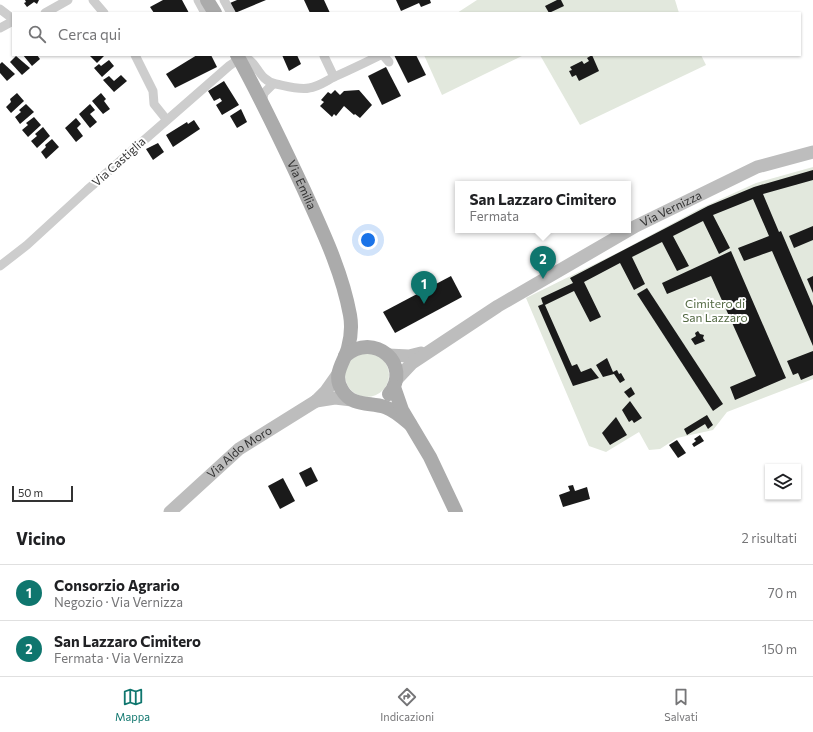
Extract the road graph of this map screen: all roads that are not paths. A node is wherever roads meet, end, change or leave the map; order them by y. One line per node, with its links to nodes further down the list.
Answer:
1 (68, 0): 8 (street)
2 (93, 0): 9 (street)
3 (104, 0): 9 (street)
4 (198, 0): 10 (street)
5 (208, 0): 11 (main road)
6 (224, 0): 12 (street)
7 (0, 9): 13 (street)
8 (47, 12)
9 (103, 12)
10 (204, 12)
11 (214, 12)
12 (230, 12)
13 (12, 19)
14 (12, 21): 15 (street)
15 (0, 28)
16 (136, 56): 23 (street)
17 (324, 56): 20 (street)
18 (244, 57): 21 (street); 22 (main road, Via Emilia); 23 (street, Via Castiglia)
19 (385, 57): 20 (street)
20 (334, 77): 21 (street)
21 (273, 84): 22 (street)
22 (262, 103): 28 (main road, Via Emilia)
23 (166, 119): 27 (street, Via Castiglia)
24 (813, 152): 25 (street, Via Vernizza)
25 (631, 229)
26 (624, 233): 30 (street, Via Vernizza)
27 (0, 266)
28 (350, 315): 29 (main road, Via Emilia); 32 (main road, Via Emilia)
29 (374, 347): 31 (main road, Via Emilia); 32 (main road)
30 (434, 348): 31 (street, Via Vernizza); 34 (street, Via Vernizza)
31 (388, 355): 34 (main road)
32 (345, 356): 33 (main road, Via Emilia)
33 (338, 374): 35 (main road); 36 (street, Via Aldo Moro)
34 (395, 383): 37 (main road); 38 (main road)
35 (352, 400): 36 (street, Via Aldo Moro); 37 (main road)
36 (316, 401): 39 (street, Via Aldo Moro)
37 (366, 404): 38 (main road)
38 (410, 424): 40 (main road)
39 (170, 512)
40 (456, 512)

